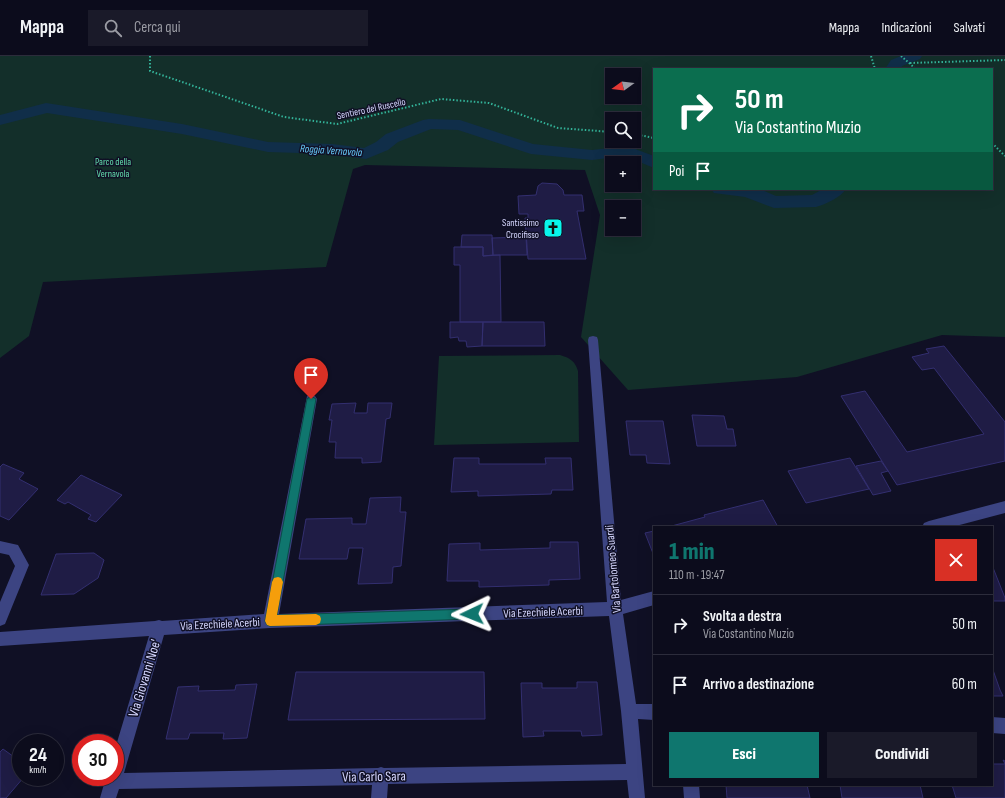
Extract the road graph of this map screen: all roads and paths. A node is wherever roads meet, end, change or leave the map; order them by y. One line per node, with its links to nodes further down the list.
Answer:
1 (150, 56): 8 (path, Sentiero del Ruscello)
2 (871, 56): 6 (path)
3 (901, 56): 5 (path)
4 (1005, 60): 5 (path)
5 (910, 63): 7 (path)
6 (875, 68)
7 (915, 68)
8 (605, 131)
9 (641, 135): 10 (path)
10 (653, 138)
11 (993, 144): 12 (path)
12 (1005, 156)
13 (593, 340): 19 (street, Via Bartolomeo Suardi)
14 (311, 399): 21 (street)
15 (1005, 508): 16 (street)
16 (933, 526)
17 (0, 547): 20 (street)
18 (653, 598): 19 (street, Via Ezechiele Acerbi)
19 (615, 609): 21 (street, Via Ezechiele Acerbi); 24 (street, Via Bartolomeo Suardi)
20 (0, 620)
21 (270, 621): 22 (street, Via Ezechiele Acerbi)
22 (159, 627): 23 (street, Via Ezechiele Acerbi); 28 (street, Via Giovanni Noe')
23 (0, 639)
24 (629, 711): 25 (street); 29 (street, Via Bartolomeo Suardi)
25 (653, 712)
26 (993, 725): 27 (street)
27 (1005, 726)
28 (124, 744)
29 (634, 772): 30 (street, Via Carlo Sara); 36 (street, Via Bartolomeo Suardi)
30 (381, 775): 31 (street, Via Carlo Sara); 35 (street)
31 (124, 778)
32 (112, 786): 34 (street, Via Giovanni Noe')
33 (691, 786): 37 (street)
34 (108, 798)
35 (379, 798)
36 (637, 798)
37 (692, 798)

